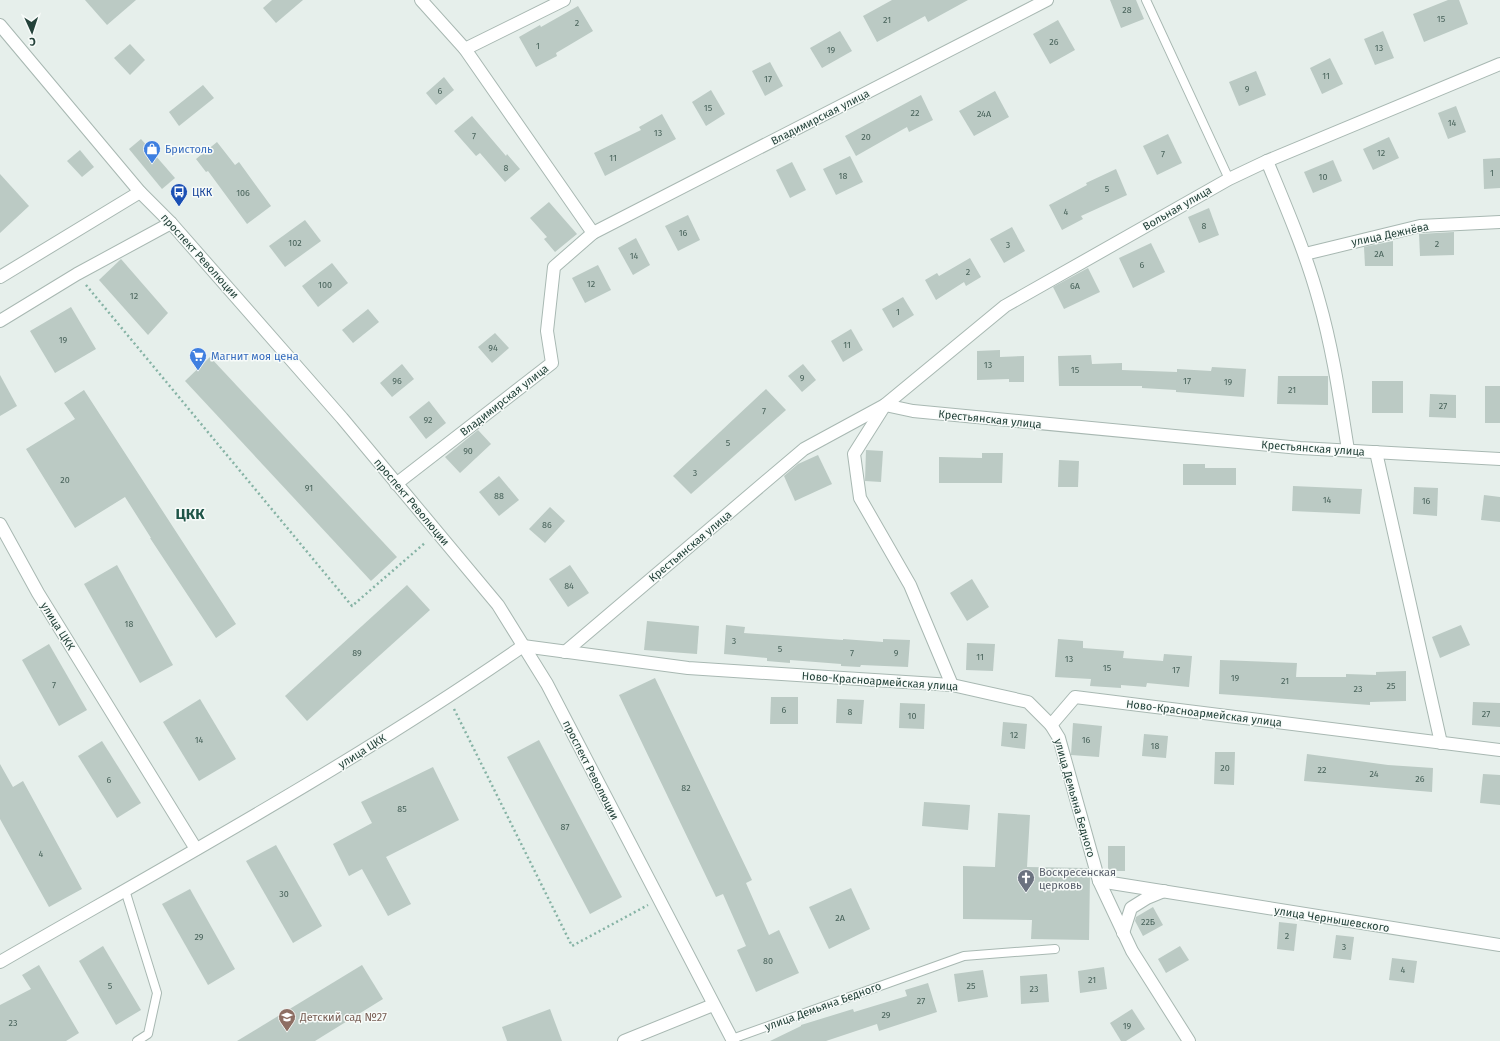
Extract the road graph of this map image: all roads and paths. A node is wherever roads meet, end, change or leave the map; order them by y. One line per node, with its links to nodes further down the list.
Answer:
1 (421, 0): 6 (street)
2 (564, 0): 6 (street)
3 (1047, 0): 13 (street, Владимирская улица)
4 (1146, 0): 9 (lane)
5 (0, 25): 10 (street, проспект Революции)
6 (465, 49): 13 (street)
7 (1500, 64): 8 (street, Вольная улица)
8 (1267, 161): 9 (street, Вольная улица); 14 (street)
9 (1229, 179): 18 (street, Вольная улица)
10 (140, 192): 11 (street, проспект Революции); 16 (street)
11 (172, 222): 15 (street); 22 (street, проспект Революции)
12 (1500, 222): 14 (street, улица Дежнёва)
13 (593, 234): 22 (street, Владимирская улица)
14 (1305, 254): 19 (street)
15 (78, 274): 17 (street); 24 (path)
16 (0, 277)
17 (0, 321)
18 (885, 405): 19 (street, Крестьянская улица); 26 (street, Крестьянская улица); 27 (street)
19 (1348, 450): 20 (street, Крестьянская улица)
20 (1376, 452): 21 (street, Крестьянская улица); 30 (street)
21 (1500, 459)
22 (396, 484): 24 (street, проспект Революции)
23 (0, 524): 32 (street, улица ЦКК)
24 (437, 532): 25 (street, проспект Революции)
25 (524, 646): 26 (street, Ново-Красноармейская улица); 28 (street, улица ЦКК); 36 (street, проспект Революции)
26 (565, 652): 27 (street, Ново-Красноармейская улица)
27 (952, 685): 29 (street, Ново-Красноармейская улица)
28 (448, 698): 32 (street, улица ЦКК); 36 (path)
29 (1051, 725): 30 (street, Ново-Красноармейская улица); 33 (street, улица Демьяна Бедного)
30 (1441, 743): 31 (street, Ново-Красноармейская улица)
31 (1500, 750)
32 (196, 849): 34 (street, улица ЦКК)
33 (1099, 881): 35 (street, улица Чернышевского); 37 (street, улица Демьяна Бедного)
34 (125, 890): 40 (street, улица ЦКК); 43 (lane)
35 (1164, 891): 37 (street); 38 (street, улица Чернышевского)
36 (658, 899): 41 (street, проспект Революции)
37 (1124, 933): 45 (street, улица Демьяна Бедного)
38 (1500, 945)
39 (1055, 949): 42 (lane, улица Демьяна Бедного)
40 (0, 962)
41 (713, 1005): 42 (street, проспект Революции); 44 (street)
42 (732, 1040)
43 (137, 1041)
44 (624, 1041)
45 (1189, 1041)

